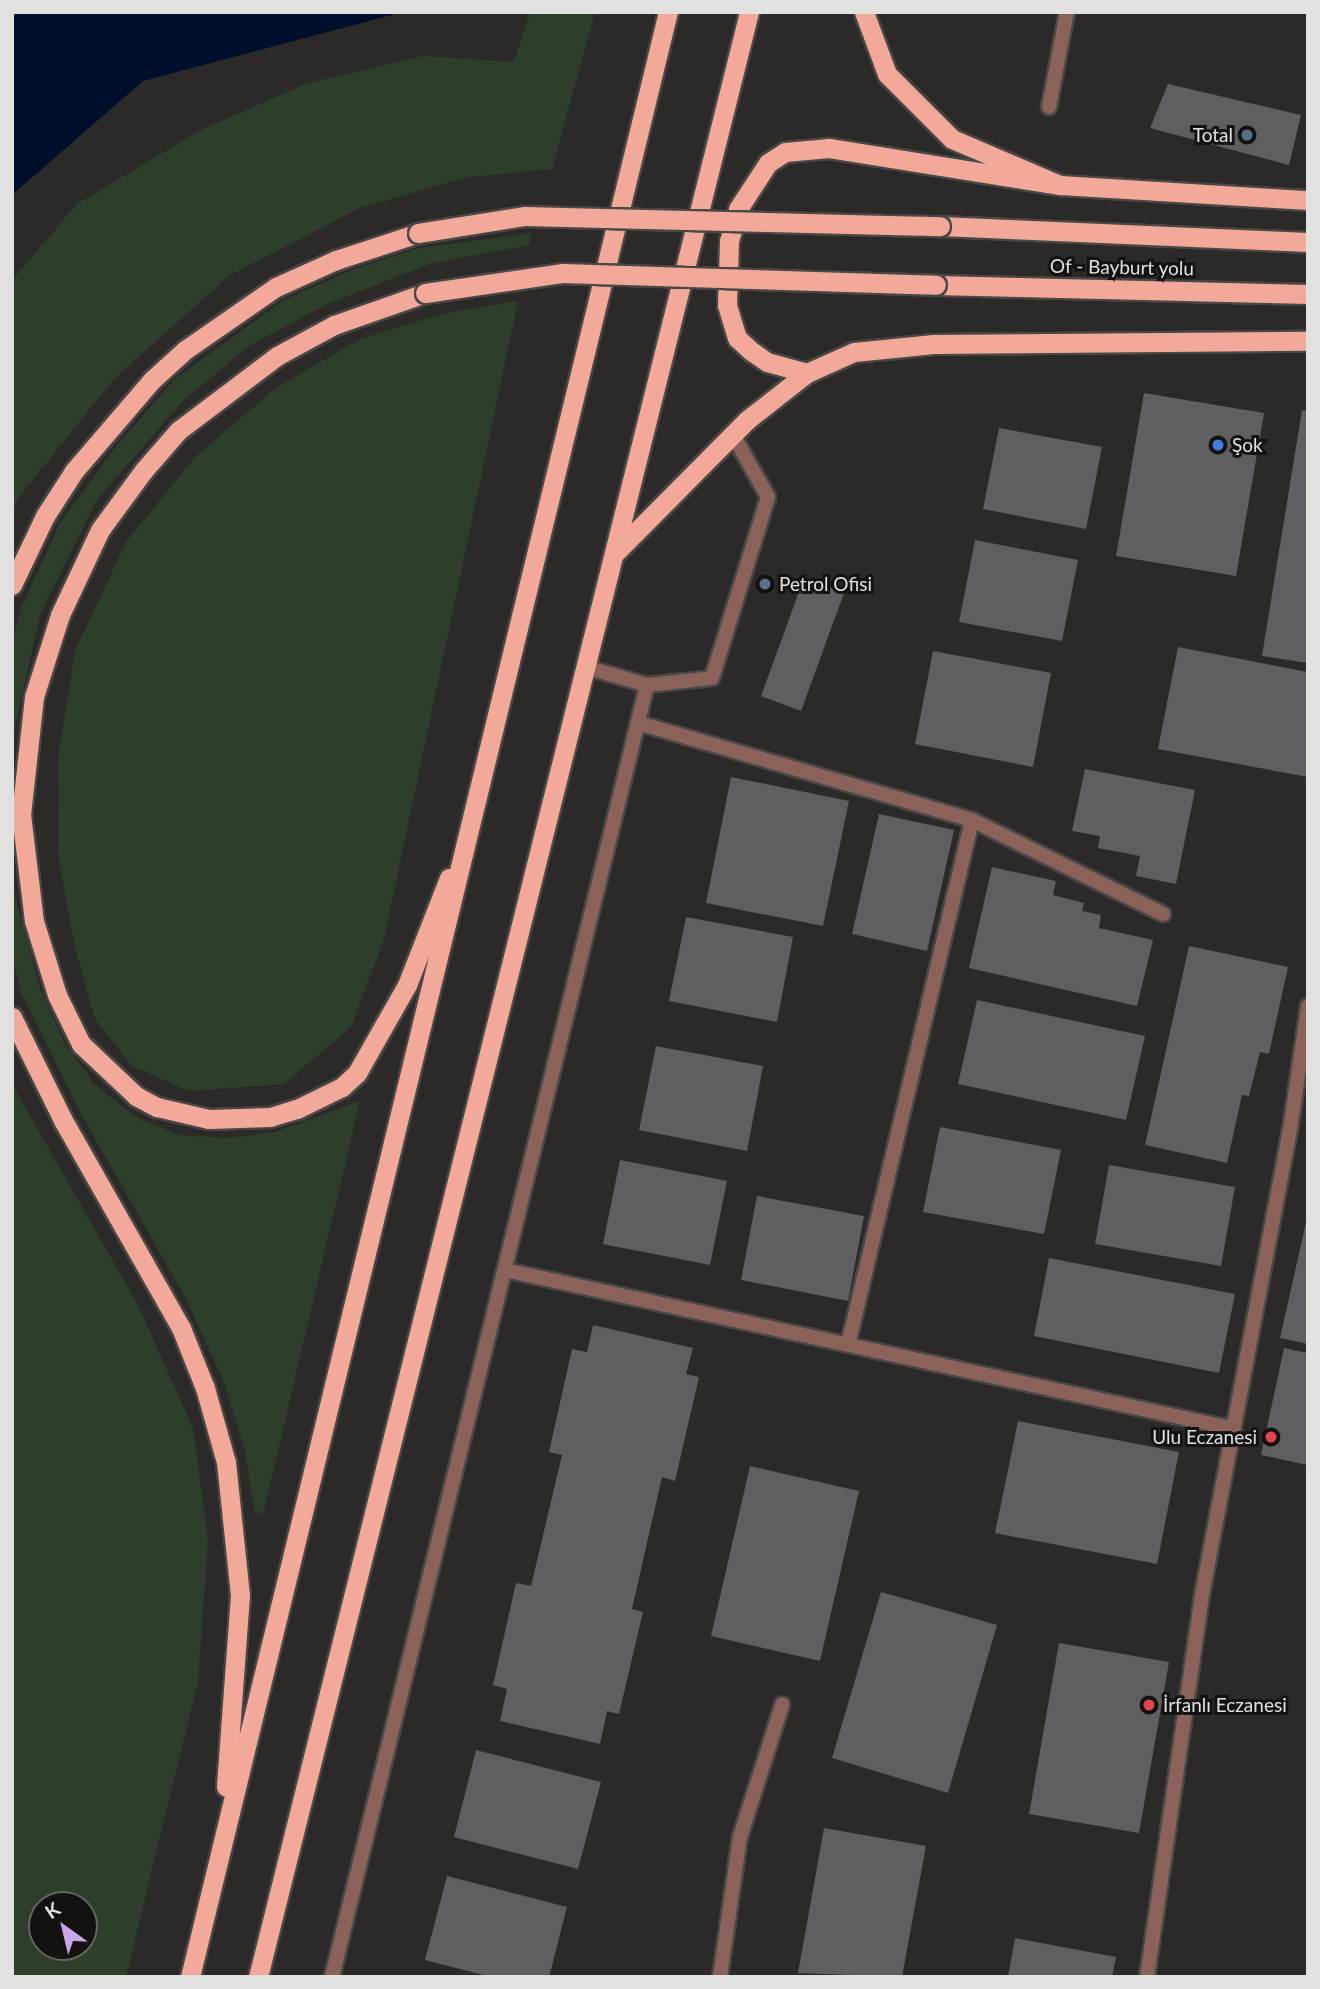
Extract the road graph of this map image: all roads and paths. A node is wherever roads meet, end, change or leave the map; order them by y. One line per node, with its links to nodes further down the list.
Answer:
1 (667, 12): 18 (highway)
2 (749, 12): 13 (highway)
3 (864, 12): 6 (highway)
4 (1067, 12): 5 (street)
5 (1049, 107)
6 (1060, 185): 7 (highway); 11 (highway)
7 (1308, 200)
8 (1308, 242): 14 (highway, Of - Bayburt yolu, bridge)
9 (1308, 294): 18 (highway, Of - Bayburt yolu, bridge)
10 (1308, 341): 11 (highway)
11 (807, 373): 12 (highway)
12 (732, 433): 13 (highway); 16 (street)
13 (615, 552): 15 (highway)
14 (12, 585)
15 (586, 667): 16 (street); 29 (highway)
16 (647, 685): 17 (street)
17 (638, 723): 19 (street); 23 (street)
18 (477, 809): 27 (highway)
19 (972, 820): 20 (street); 24 (street)
20 (1163, 914)
21 (1308, 1006): 25 (street)
22 (12, 1017): 27 (highway)
23 (505, 1270): 24 (street); 30 (street)
24 (848, 1345): 25 (street)
25 (1234, 1429): 32 (street)
26 (782, 1704): 31 (street)
27 (218, 1861): 28 (highway)
28 (190, 1977)
29 (258, 1977)
30 (332, 1977)
31 (720, 1977)
32 (1147, 1977)

